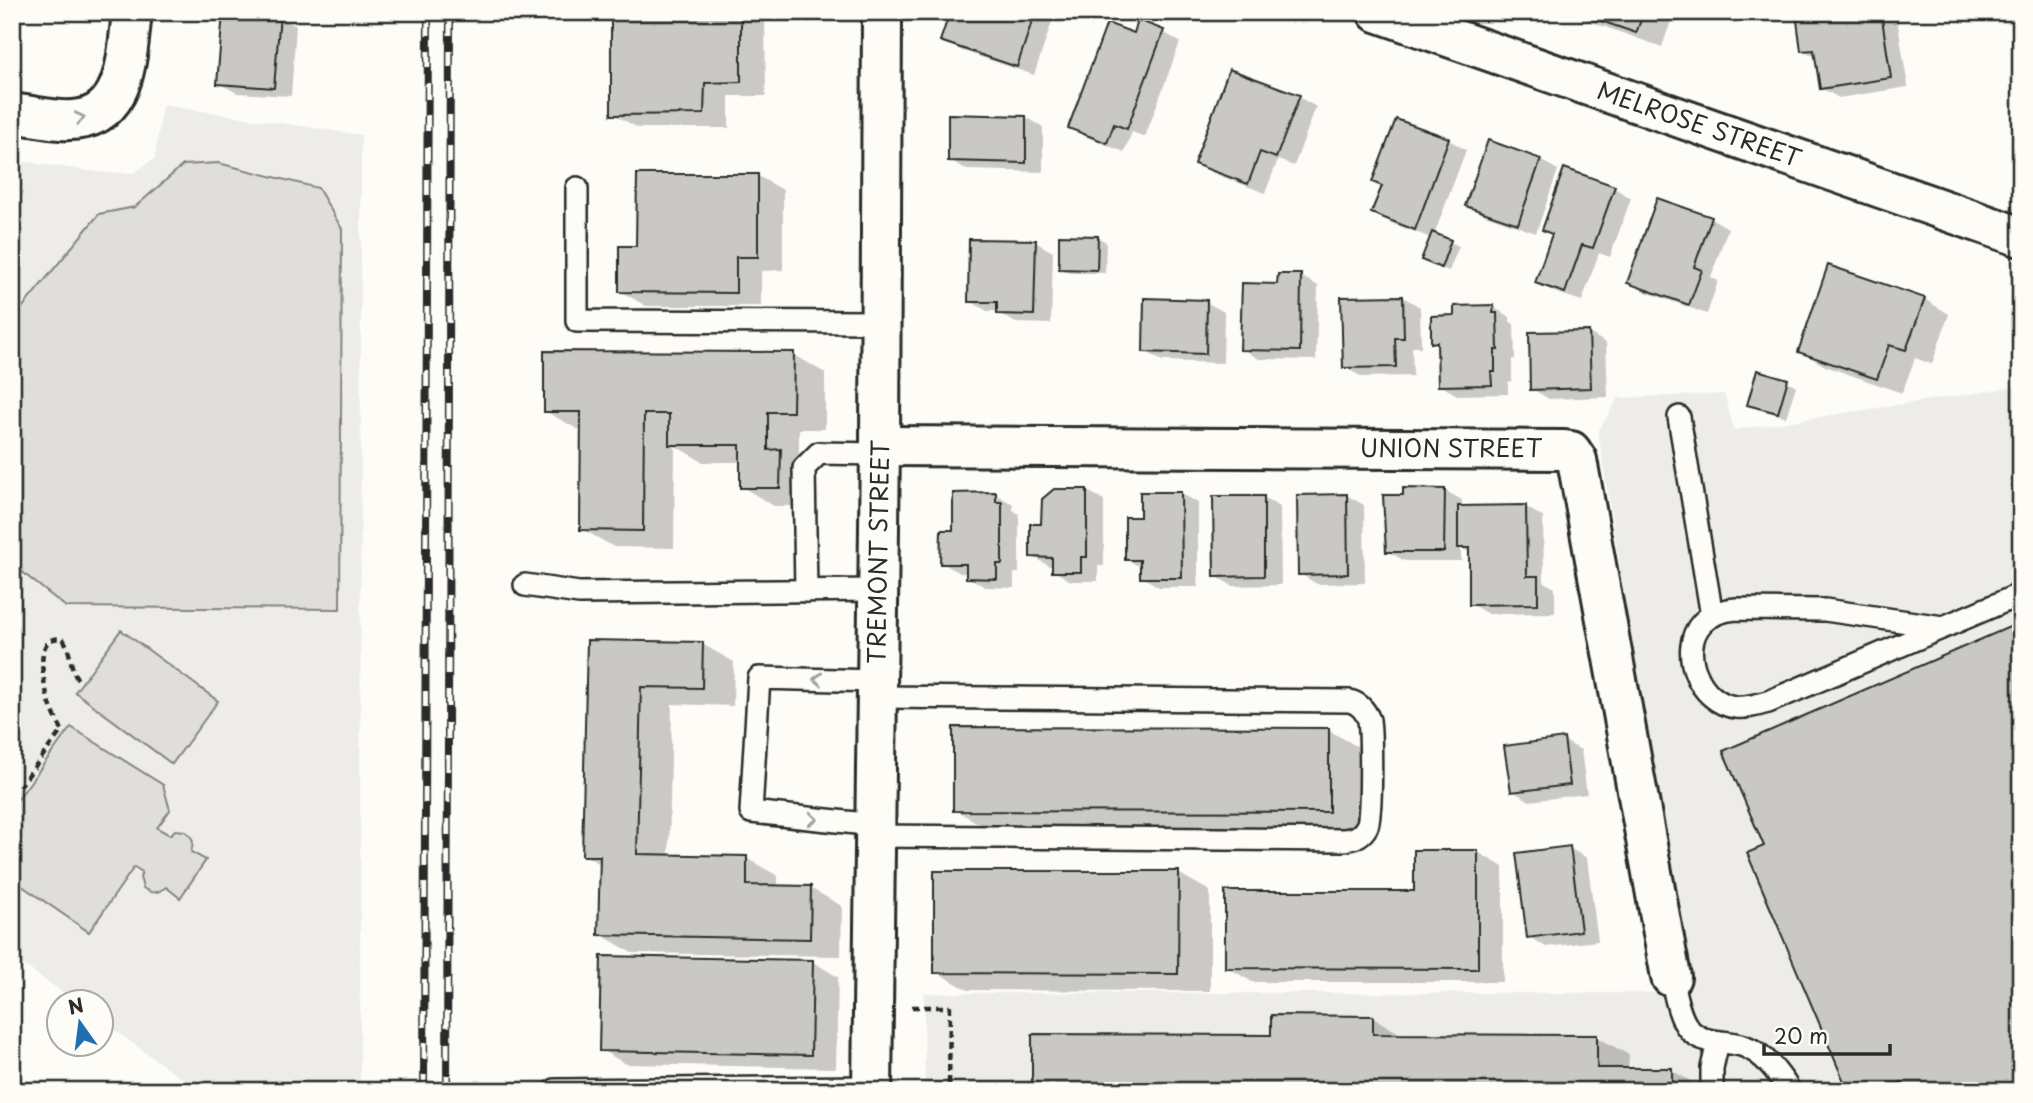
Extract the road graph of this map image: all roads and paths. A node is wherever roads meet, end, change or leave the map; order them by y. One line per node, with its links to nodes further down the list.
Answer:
1 (132, 12): 4 (street, one-way to 1)
2 (882, 12): 7 (street, TREMONT STREET)
3 (1377, 12): 6 (street, MELROSE STREET)
4 (12, 113)
5 (577, 188): 7 (lane)
6 (2021, 237)
7 (881, 322): 9 (street, TREMONT STREET)
8 (1679, 417): 14 (lane)
9 (880, 450): 11 (street, TREMONT STREET); 12 (lane); 22 (street, UNION STREET)
10 (525, 585): 12 (lane)
11 (878, 590): 12 (lane); 18 (street, TREMONT STREET)
12 (806, 591)
13 (2021, 594): 15 (lane)
14 (1712, 616): 15 (lane); 15 (lane)
15 (1943, 627)
16 (78, 680): 20 (path)
17 (12, 686): 19 (path)
18 (877, 689): 21 (street, TREMONT STREET); 21 (lane, one-way to 21); 21 (lane)
19 (12, 750)
20 (12, 797)
21 (875, 831): 23 (street, TREMONT STREET)
22 (1671, 977): 24 (lane)
23 (872, 1006): 25 (street, TREMONT STREET); 27 (path)
24 (1718, 1042): 28 (lane); 29 (lane)
25 (872, 1089): 26 (lane)
26 (555, 1090)
27 (949, 1091)
28 (1712, 1091)
29 (1790, 1091)

